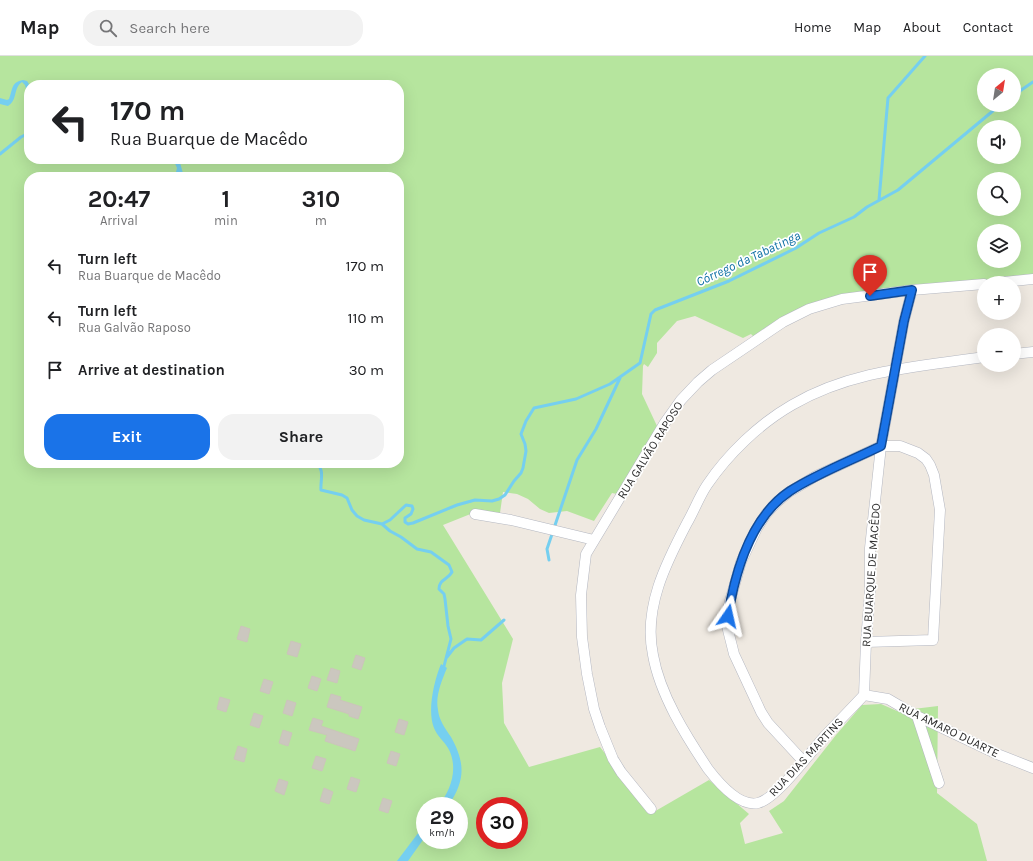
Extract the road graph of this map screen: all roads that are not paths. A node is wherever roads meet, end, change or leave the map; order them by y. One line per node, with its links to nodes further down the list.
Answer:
1 (1033, 279): 2 (street)
2 (1021, 280)
3 (977, 285): 4 (street, RUA GALVÃO RAPOSO)
4 (912, 290): 8 (street, RUA BUARQUE DE MACÊDO); 11 (street, RUA GALVÃO RAPOSO)
5 (1033, 352): 6 (street)
6 (1021, 353)
7 (977, 358): 8 (street, RUA DIAS MARTINS)
8 (896, 369): 9 (street, RUA BUARQUE DE MACÊDO); 15 (street, RUA DIAS MARTINS)
9 (881, 446): 12 (street, RUA BUARQUE DE MACÊDO); 12 (street); 15 (street)
10 (475, 514): 11 (street)
11 (594, 540): 18 (street, RUA GALVÃO RAPOSO)
12 (866, 642): 13 (street, RUA BUARQUE DE MACÊDO)
13 (864, 695): 14 (street, RUA AMARO DUARTE); 15 (street, RUA DIAS MARTINS)
14 (917, 716): 16 (street, RUA AMARO DUARTE); 17 (street)
15 (803, 761)
16 (1033, 768)
17 (939, 783)
18 (651, 809)

